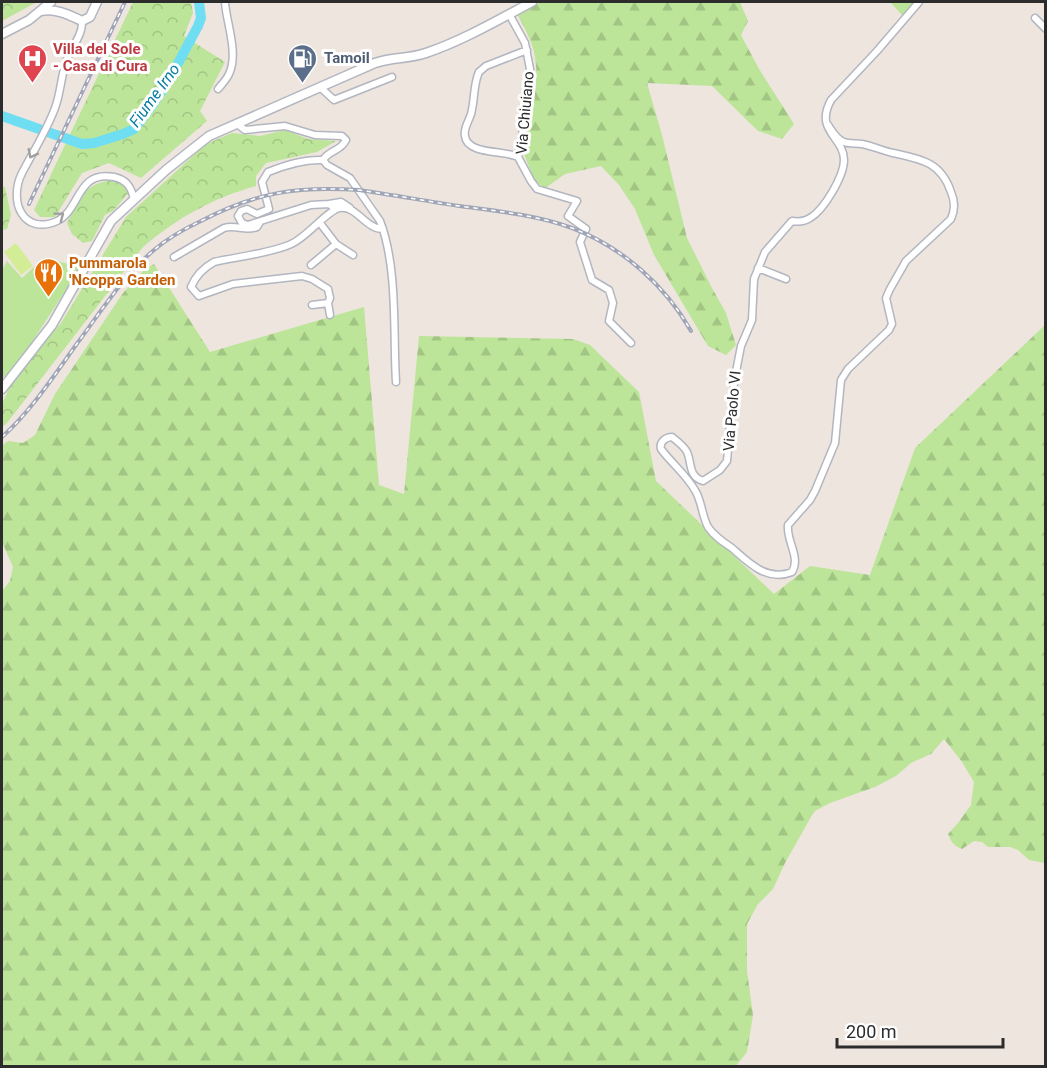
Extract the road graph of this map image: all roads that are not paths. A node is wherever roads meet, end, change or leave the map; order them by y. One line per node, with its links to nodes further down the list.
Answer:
1 (51, 2): 7 (street)
2 (59, 2): 8 (street)
3 (97, 2): 11 (street)
4 (225, 2): 17 (street)
5 (532, 2): 9 (street)
6 (919, 2): 19 (street)
7 (41, 11): 8 (street); 13 (street)
8 (62, 12): 11 (street)
9 (512, 12): 14 (street, Via Chiuiano); 16 (street)
10 (1035, 18): 12 (street)
11 (82, 21): 22 (street, one-way to 22)
12 (1046, 29)
13 (2, 34)
14 (527, 50): 20 (street, Via Chiuiano); 20 (street)
15 (392, 77): 16 (street)
16 (321, 87): 18 (street)
17 (218, 89)
18 (237, 124): 21 (street); 23 (street)
19 (828, 125): 35 (street, Via Paolo VI); 35 (street, Via Paolo VI)
20 (518, 157): 40 (street, Via Chiuiano)
21 (323, 160): 28 (street); 30 (street)
22 (127, 182): 23 (street); 24 (street)
23 (145, 189): 24 (street)
24 (134, 199): 42 (street)
25 (329, 204): 26 (street); 27 (street); 28 (street)
26 (335, 209): 27 (street); 29 (street)
27 (353, 211): 30 (street)
28 (260, 222): 33 (street)
29 (320, 223): 31 (street); 37 (street)
30 (383, 229): 41 (street)
31 (336, 244): 32 (street); 34 (street)
32 (353, 255)
33 (174, 257)
34 (311, 265)
35 (758, 268): 36 (street)
36 (786, 279)
37 (328, 303): 38 (street); 39 (street)
38 (312, 305)
39 (330, 315)
40 (631, 343)
41 (396, 382)
42 (2, 389)

